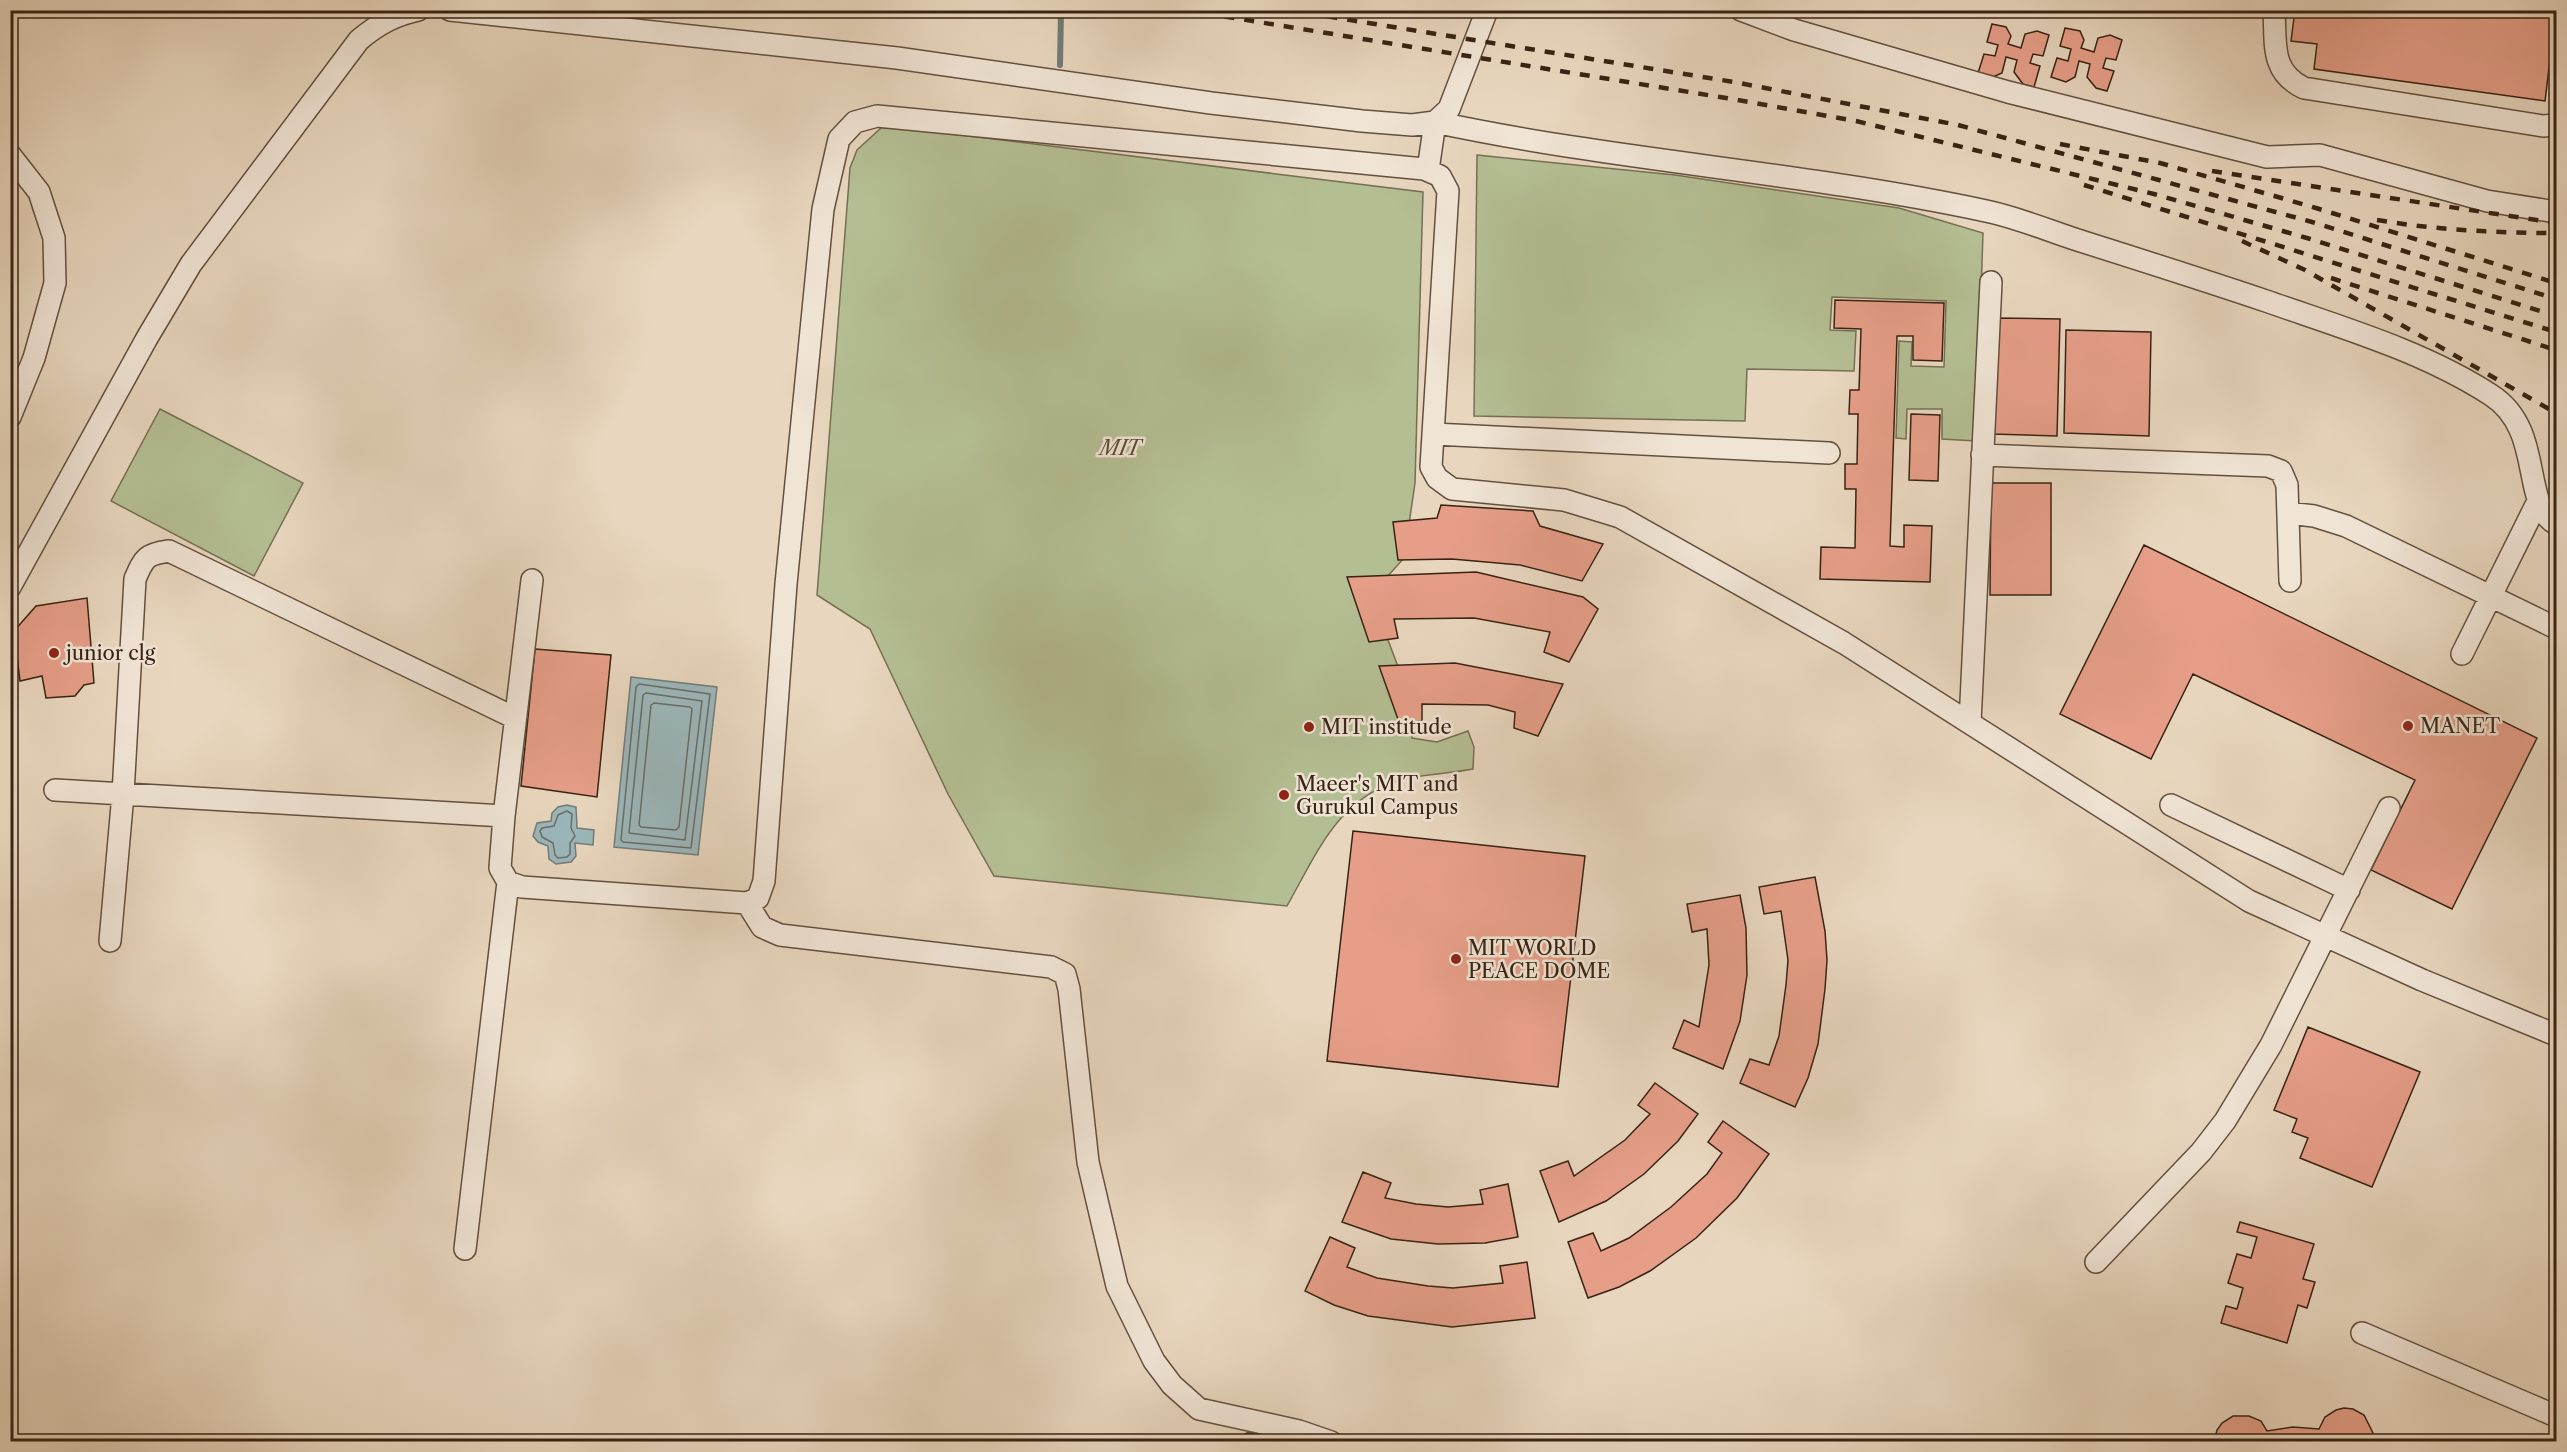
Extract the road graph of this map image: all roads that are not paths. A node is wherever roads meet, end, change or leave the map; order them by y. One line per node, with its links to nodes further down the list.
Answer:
1 (418, 10): 21 (street)
2 (450, 10): 6 (street)
3 (1487, 10): 6 (street)
4 (1741, 10): 10 (street)
5 (2274, 10): 7 (street)
6 (1435, 122): 9 (street); 16 (street)
7 (2556, 125)
8 (10, 155): 12 (street)
9 (1428, 170): 13 (street); 34 (street)
10 (2556, 212)
11 (1991, 282): 15 (street)
12 (10, 417)
13 (1434, 434): 14 (street); 26 (street)
14 (1829, 453)
15 (1982, 455): 17 (street); 26 (street)
16 (2538, 501): 18 (street); 22 (street)
17 (2288, 513): 20 (street); 22 (street)
18 (2556, 524)
19 (532, 580): 25 (street)
20 (2290, 581)
21 (10, 587)
22 (2491, 596): 23 (street); 24 (street)
23 (2556, 627)
24 (2462, 654)
25 (515, 718): 28 (street); 31 (street)
26 (1970, 723): 35 (street)
27 (56, 790): 28 (street)
28 (123, 794): 31 (street); 36 (street)
29 (2171, 805): 33 (street)
30 (2389, 808): 33 (street)
31 (504, 816): 32 (street)
32 (507, 882): 34 (street); 38 (street)
33 (2349, 890): 35 (street)
34 (747, 903): 42 (street)
35 (2326, 936): 37 (street); 39 (street)
36 (110, 940)
37 (2556, 1035)
38 (465, 1250)
39 (2096, 1262)
40 (2362, 1333): 41 (street)
41 (2556, 1416)
42 (1331, 1442)

